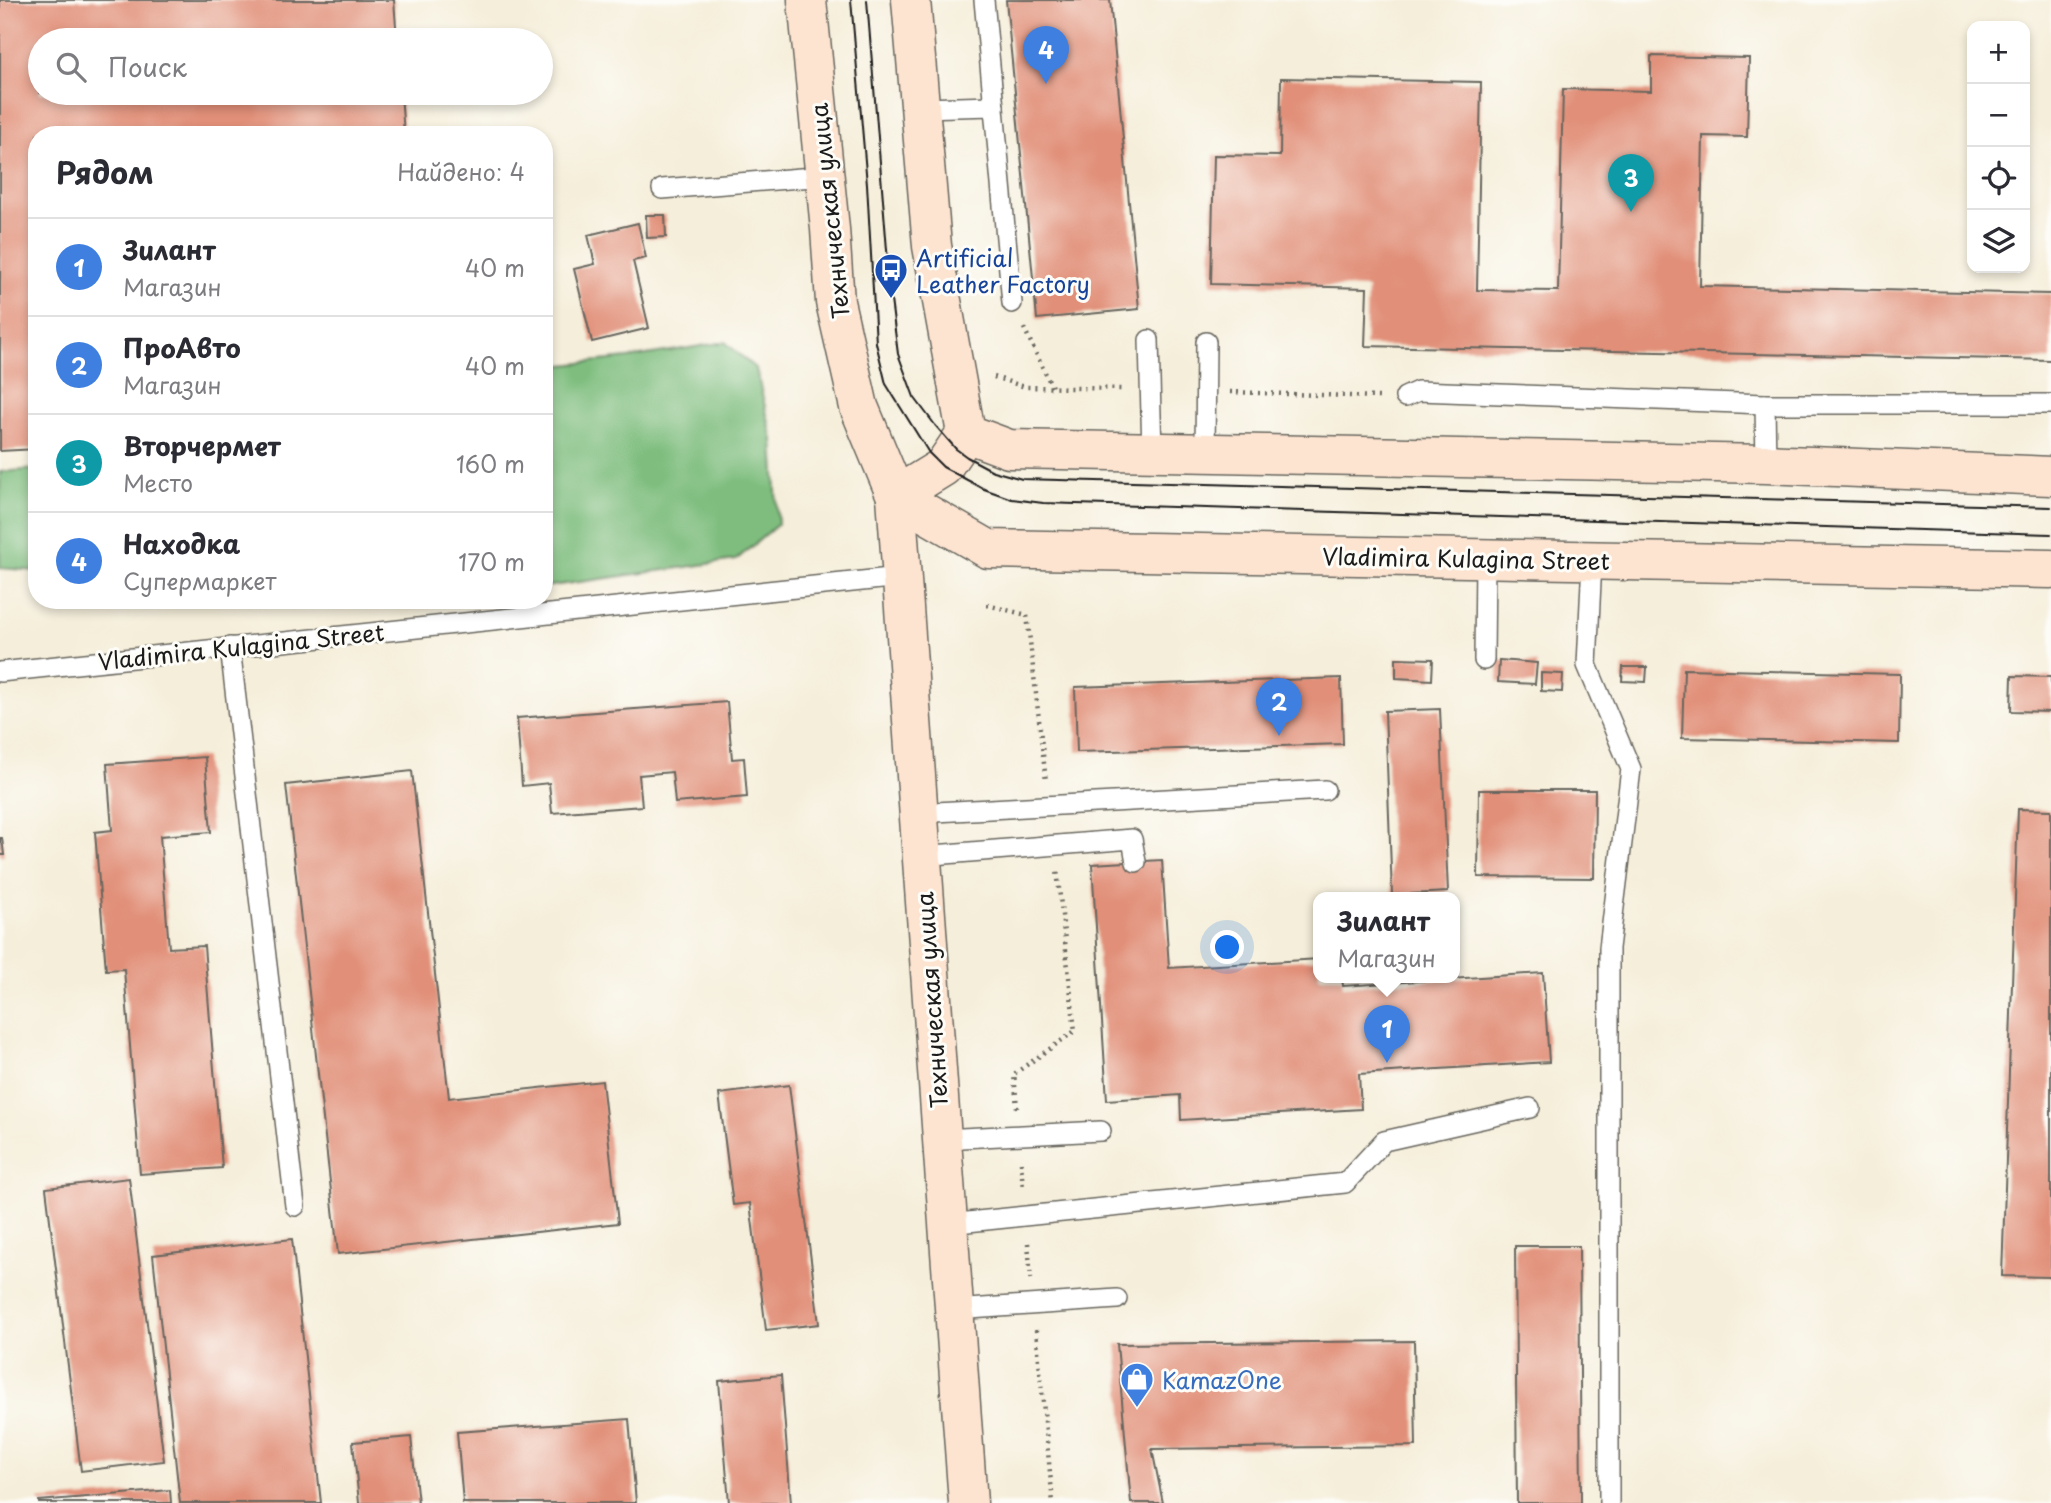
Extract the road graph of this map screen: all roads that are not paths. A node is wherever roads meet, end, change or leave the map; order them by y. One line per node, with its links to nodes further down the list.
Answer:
1 (807, 0): 6 (main road, Техническая улица)
2 (911, 0): 5 (main road)
3 (984, 0): 4 (lane)
4 (994, 106): 5 (lane); 8 (lane)
5 (920, 108): 14 (main road)
6 (825, 176): 7 (lane); 19 (main road, Техническая улица)
7 (662, 189)
8 (1012, 303)
9 (1149, 340): 15 (lane)
10 (1206, 342): 16 (lane)
11 (1405, 397): 12 (lane)
12 (1765, 404): 13 (lane); 17 (lane)
13 (2051, 404)
14 (966, 433): 15 (main road); 19 (main road)
15 (1152, 453): 16 (main road)
16 (1205, 454): 17 (main road)
17 (1766, 464): 18 (main road)
18 (2051, 476)
19 (895, 496): 20 (main road, Vladimira Kulagina Street); 23 (main road, Техническая улица)
20 (1485, 558): 21 (main road, Vladimira Kulagina Street); 25 (lane)
21 (1592, 561): 22 (main road, Vladimira Kulagina Street); 39 (lane)
22 (2051, 569)
23 (900, 578): 24 (lane, Vladimira Kulagina Street); 28 (main road, Техническая улица)
24 (230, 648): 26 (lane, Vladimira Kulagina Street); 34 (lane)
25 (1484, 660)
26 (0, 672)
27 (1325, 790): 28 (lane)
28 (918, 813): 29 (main road, Техническая улица)
29 (920, 856): 30 (lane); 33 (main road, Техническая улица)
30 (1136, 862)
31 (1530, 1108): 35 (lane)
32 (1101, 1131): 33 (lane)
33 (941, 1139): 35 (main road, Техническая улица)
34 (295, 1206)
35 (947, 1224): 37 (main road, Техническая улица)
36 (1117, 1299): 37 (lane)
37 (954, 1310): 38 (main road, Техническая улица)
38 (965, 1500)
39 (1609, 1503)

